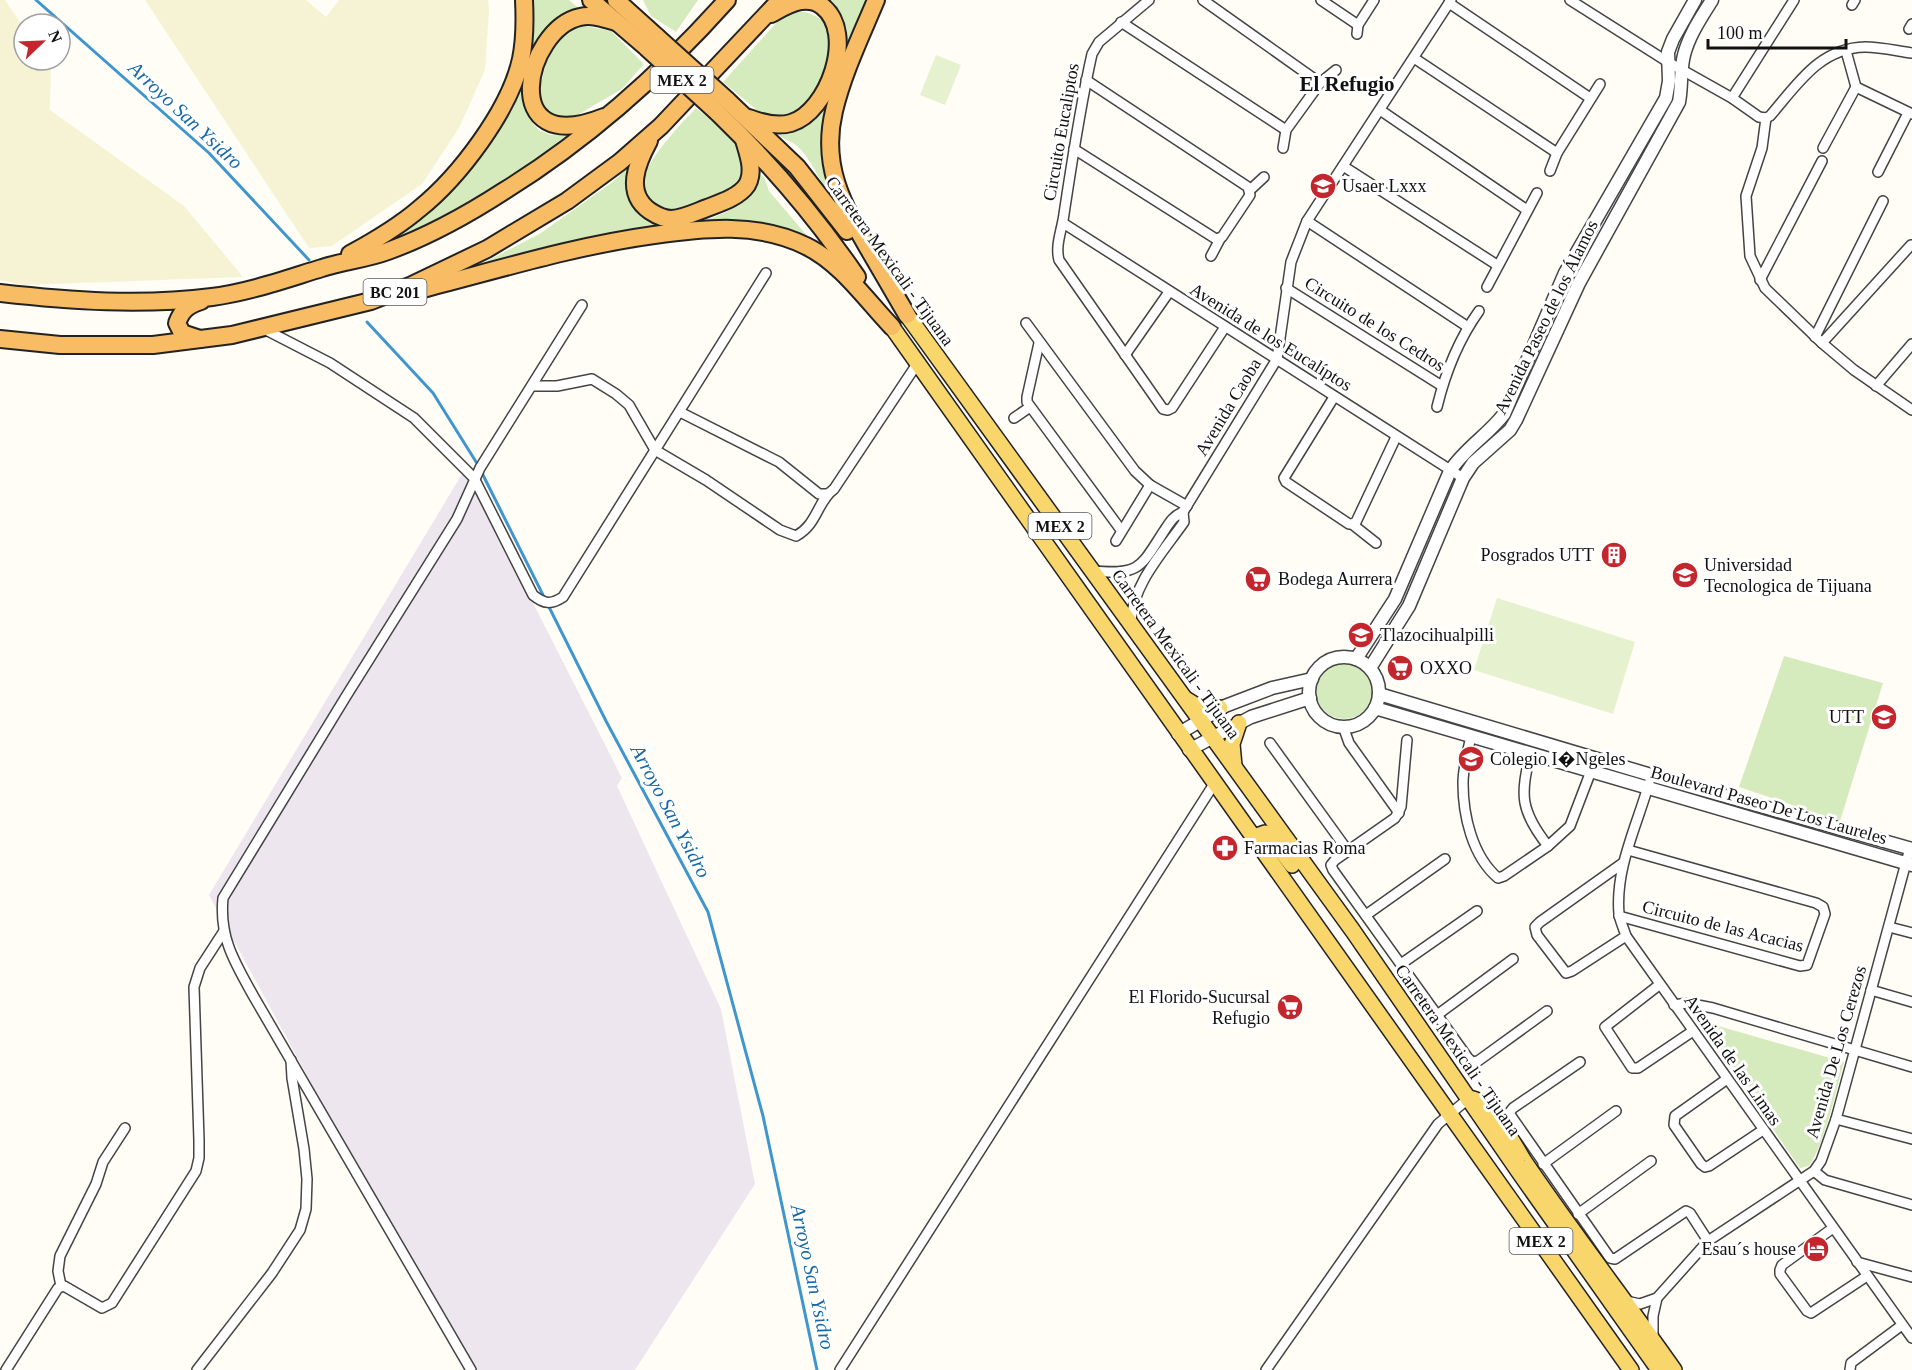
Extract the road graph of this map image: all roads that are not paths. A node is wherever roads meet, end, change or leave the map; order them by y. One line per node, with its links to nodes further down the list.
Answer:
1 (524, 0): 62 (highway)
2 (591, 0): 19 (highway, Carretera Mexicali - Tijuana / MEX 2)
3 (616, 0): 22 (highway, Carretera Mexicali - Tijuana / MEX 2)
4 (635, 0): 22 (highway)
5 (716, 0): 21 (highway)
6 (727, 0): 21 (highway, BC 201)
7 (780, 0): 18 (highway, BC 201)
8 (876, 0): 74 (highway)
9 (1149, 0): 20 (street, Circuito Eucaliptos)
10 (1203, 0): 30 (street)
11 (1321, 0): 12 (street)
12 (1374, 0)
13 (1570, 0): 26 (street)
14 (1695, 0): 26 (street, Avenida Paseo de los Álamos)
15 (1712, 0): 28 (street, Avenida Paseo de los Álamos)
16 (1794, 0): 34 (street)
17 (1450, 2): 25 (street, Avenida Caoba); 33 (street)
18 (765, 18): 39 (highway); 42 (highway, BC 201)
19 (616, 22): 22 (highway, Carretera Mexicali - Tijuana / MEX 2); 37 (highway)
20 (1120, 22): 29 (street, Circuito Eucaliptos); 41 (street)
21 (698, 33): 37 (highway, BC 201)
22 (651, 39): 35 (highway, Carretera Mexicali - Tijuana / MEX 2, bridge)
23 (1846, 51): 24 (street); 32 (street); 40 (street)
24 (1912, 53)
25 (1414, 58): 36 (street, Avenida Caoba); 47 (street)
26 (1668, 62): 28 (street); 99 (street, Avenida Paseo de los Álamos)
27 (1336, 70): 30 (street)
28 (1683, 71): 34 (street); 101 (street, Avenida Paseo de los Álamos)
29 (1086, 80): 44 (street, Circuito Eucaliptos); 53 (street)
30 (1320, 83): 41 (street)
31 (1600, 84): 33 (street)
32 (1856, 87): 38 (street); 46 (street)
33 (1590, 98): 47 (street)
34 (1732, 98): 40 (street)
35 (722, 106): 39 (highway, Carretera Mexicali - Tijuana / MEX 2); 43 (highway, Carretera Mexicali - Tijuana / MEX 2)
36 (1380, 110): 49 (street, Avenida Caoba); 56 (street)
37 (613, 113): 62 (highway, BC 201)
38 (1910, 114): 51 (street)
39 (746, 117): 74 (highway, Carretera Mexicali - Tijuana / MEX 2)
40 (1766, 118): 65 (street)
41 (1286, 130): 45 (street)
42 (652, 134): 43 (highway); 71 (highway, BC 201)
43 (742, 136): 76 (highway, Carretera Mexicali - Tijuana / MEX 2)
44 (1074, 148): 58 (street, Circuito Eucaliptos); 59 (street)
45 (1283, 148)
46 (1823, 148)
47 (1557, 153): 50 (street)
48 (1822, 161): 65 (street)
49 (1343, 166): 57 (street, Avenida Caoba); 63 (street)
50 (1550, 171)
51 (1878, 172)
52 (1264, 177): 53 (street)
53 (1250, 190): 59 (street)
54 (1537, 193): 56 (street)
55 (1883, 201): 82 (street)
56 (1527, 210): 63 (street)
57 (1307, 221): 67 (street, Avenida Caoba); 78 (street)
58 (1063, 223): 68 (street, Avenida de los Eucalíptos); 85 (street, Circuito Eucaliptos)
59 (1220, 239): 61 (street)
60 (1911, 245): 82 (street)
61 (1211, 256)
62 (332, 265): 70 (highway, BC 201)
63 (1497, 265): 66 (street)
64 (766, 273): 95 (street)
65 (1760, 280): 82 (street)
66 (1487, 287)
67 (1286, 288): 86 (street, Avenida Caoba); 89 (street, Circuito de los Cedros)
68 (1169, 292): 77 (street, Avenida de los Eucalíptos); 85 (street)
69 (0, 293): 70 (highway, BC 201)
70 (213, 297): 81 (highway)
71 (371, 301): 76 (highway); 79 (highway, BC 201)
72 (582, 305): 88 (street)
73 (1479, 311): 78 (street, Circuito de los Cedros)
74 (907, 315): 109 (main road, Carretera Mexicali - Tijuana / MEX 2)
75 (1026, 323): 83 (street)
76 (892, 327): 87 (main road, Carretera Mexicali - Tijuana / MEX 2)
77 (1225, 327): 85 (street, Circuito Eucaliptos); 86 (street, Avenida de los Eucalíptos)
78 (1468, 327): 89 (street, Circuito de los Cedros)
79 (263, 328): 81 (highway, BC 201); 100 (street)
80 (0, 339): 81 (highway, BC 201)
81 (200, 339)
82 (1819, 340): 90 (street)
83 (1040, 343): 92 (street); 102 (street)
84 (1912, 344): 90 (street)
85 (1125, 355)
86 (1277, 359): 91 (street, Avenida de los Eucalíptos); 104 (street, Avenida Caoba)
87 (917, 364): 103 (street); 122 (main road, Carretera Mexicali - Tijuana / MEX 2)
88 (532, 386): 98 (street); 100 (street)
89 (1442, 386): 93 (street)
90 (1876, 386): 94 (street)
91 (1334, 397): 97 (street, Avenida de los Eucalíptos); 105 (street)
92 (1030, 407): 96 (street); 106 (street)
93 (1437, 407)
94 (1912, 410)
95 (680, 412): 98 (street); 103 (street)
96 (1014, 418)
97 (1396, 437): 99 (street, Avenida de los Eucalíptos); 105 (street)
98 (656, 450): 100 (street); 103 (street)
99 (1450, 471): 101 (street, Avenida de los Eucalíptos); 111 (street, Avenida Paseo de los Álamos)
100 (474, 478): 148 (street)
101 (1462, 478): 112 (street, Avenida Paseo de los Álamos)
102 (1150, 485): 104 (street); 106 (street)
103 (827, 494)
104 (1185, 509): 109 (street); 110 (street)
105 (1353, 524): 108 (street)
106 (1121, 530): 107 (street)
107 (1116, 542)
108 (1376, 543)
109 (1093, 571): 110 (main road, Carretera Mexicali - Tijuana / MEX 2)
110 (1131, 625): 115 (main road, Carretera Mexicali - Tijuana / MEX 2)
111 (1356, 659): 112 (street); 113 (street)
112 (1370, 668): 114 (street)
113 (1312, 679): 116 (street); 117 (street)
114 (1378, 694): 118 (street); 131 (street, Boulevard Paseo De Los Laureles)
115 (1184, 698): 117 (main road); 119 (main road, Carretera Mexicali - Tijuana / MEX 2)
116 (1310, 698): 120 (street); 121 (street)
117 (1221, 708): 119 (street)
118 (1375, 708): 121 (street); 123 (street, Boulevard Paseo De Los Laureles)
119 (1200, 720): 122 (street); 124 (main road, Carretera Mexicali - Tijuana / MEX 2)
120 (1239, 723): 124 (street); 129 (main road)
121 (1343, 726): 134 (street)
122 (1178, 734): 127 (main road, Carretera Mexicali - Tijuana / MEX 2)
123 (1471, 736): 128 (street, Boulevard Paseo De Los Laureles); 136 (street)
124 (1212, 737): 127 (street); 129 (main road, Carretera Mexicali - Tijuana / MEX 2)
125 (1407, 740): 134 (street)
126 (1269, 744): 139 (street)
127 (1190, 750): 132 (main road, Carretera Mexicali - Tijuana / MEX 2)
128 (1531, 753): 130 (street, Boulevard Paseo De Los Laureles); 136 (street)
129 (1234, 769): 143 (main road, Carretera Mexicali - Tijuana / MEX 2)
130 (1591, 771): 133 (street, Boulevard Paseo De Los Laureles); 136 (street)
131 (1651, 775): 133 (street, Avenida de las Limas); 137 (street, Boulevard Paseo De Los Laureles)
132 (1214, 784): 135 (main road, Carretera Mexicali - Tijuana / MEX 2); 192 (street)
133 (1648, 788): 138 (street, Avenida de las Limas); 142 (street, Boulevard Paseo De Los Laureles)
134 (1399, 813): 139 (street)
135 (1254, 837): 143 (main road); 167 (main road, Carretera Mexicali - Tijuana / MEX 2)
136 (1548, 846)
137 (1911, 849): 142 (street, Avenida De Los Cerezos)
138 (1628, 850): 141 (street, Avenida de las Limas); 146 (street, Circuito de las Acacias)
139 (1348, 851): 145 (street)
140 (1445, 860): 145 (street)
141 (1623, 862): 146 (street, Avenida de las Limas); 150 (street)
142 (1909, 865): 147 (street, Avenida De Los Cerezos)
143 (1327, 895): 165 (main road, Carretera Mexicali - Tijuana / MEX 2)
144 (1477, 911): 152 (street)
145 (1366, 915): 152 (street)
146 (1619, 916): 150 (street, Avenida de las Limas)
147 (1888, 927): 149 (street); 154 (street, Avenida De Los Cerezos)
148 (224, 931): 161 (street); 183 (street)
149 (1912, 933)
150 (1626, 936): 153 (street, Avenida de las Limas)
151 (1513, 959): 158 (street)
152 (1401, 964): 158 (street)
153 (1659, 984): 156 (street, Avenida de las Limas); 159 (street)
154 (1871, 990): 155 (street); 160 (street, Avenida De Los Cerezos)
155 (1912, 1002)
156 (1674, 1005): 159 (street, Avenida de las Limas); 160 (street)
157 (1547, 1011): 158 (street)
158 (1437, 1015)
159 (1694, 1031): 164 (street, Avenida de las Limas)
160 (1855, 1050): 163 (street); 168 (street, Avenida De Los Cerezos)
161 (291, 1059): 190 (street); 191 (street)
162 (1580, 1062): 173 (street)
163 (1912, 1067)
164 (1727, 1079): 170 (street, Avenida de las Limas); 170 (street)
165 (1468, 1099): 167 (street); 185 (main road); 195 (main road, Carretera Mexicali - Tijuana / MEX 2)
166 (1616, 1111): 173 (street)
167 (1450, 1112): 193 (street); 194 (main road, Carretera Mexicali - Tijuana / MEX 2)
168 (1836, 1119): 171 (street); 174 (street, Avenida De Los Cerezos)
169 (125, 1128): 183 (street)
170 (1763, 1130): 175 (street, Avenida de las Limas)
171 (1912, 1139)
172 (1651, 1161): 177 (street)
173 (1543, 1164): 177 (street)
174 (1814, 1171): 175 (street); 176 (street)
175 (1798, 1180): 178 (street, Avenida de las Limas); 179 (street)
176 (1912, 1205)
177 (1578, 1214): 179 (street)
178 (1833, 1228): 180 (street, Avenida de las Limas); 181 (street)
179 (1708, 1241): 184 (street)
180 (1857, 1262): 181 (street, Avenida de las Limas); 182 (street)
181 (1867, 1276): 186 (street, Avenida de las Limas)
182 (1912, 1277)
183 (61, 1286): 189 (street)
184 (1657, 1298): 185 (street); 188 (street)
185 (1624, 1301): 188 (main road)
186 (1902, 1325): 187 (street, Avenida de las Limas); 197 (street)
187 (1912, 1338)
188 (1654, 1341): 196 (main road)
189 (6, 1370)
190 (197, 1370)
191 (471, 1370)
192 (840, 1370)
193 (1266, 1370)
194 (1631, 1370)
195 (1659, 1370)
196 (1674, 1370)
197 (1850, 1370)

